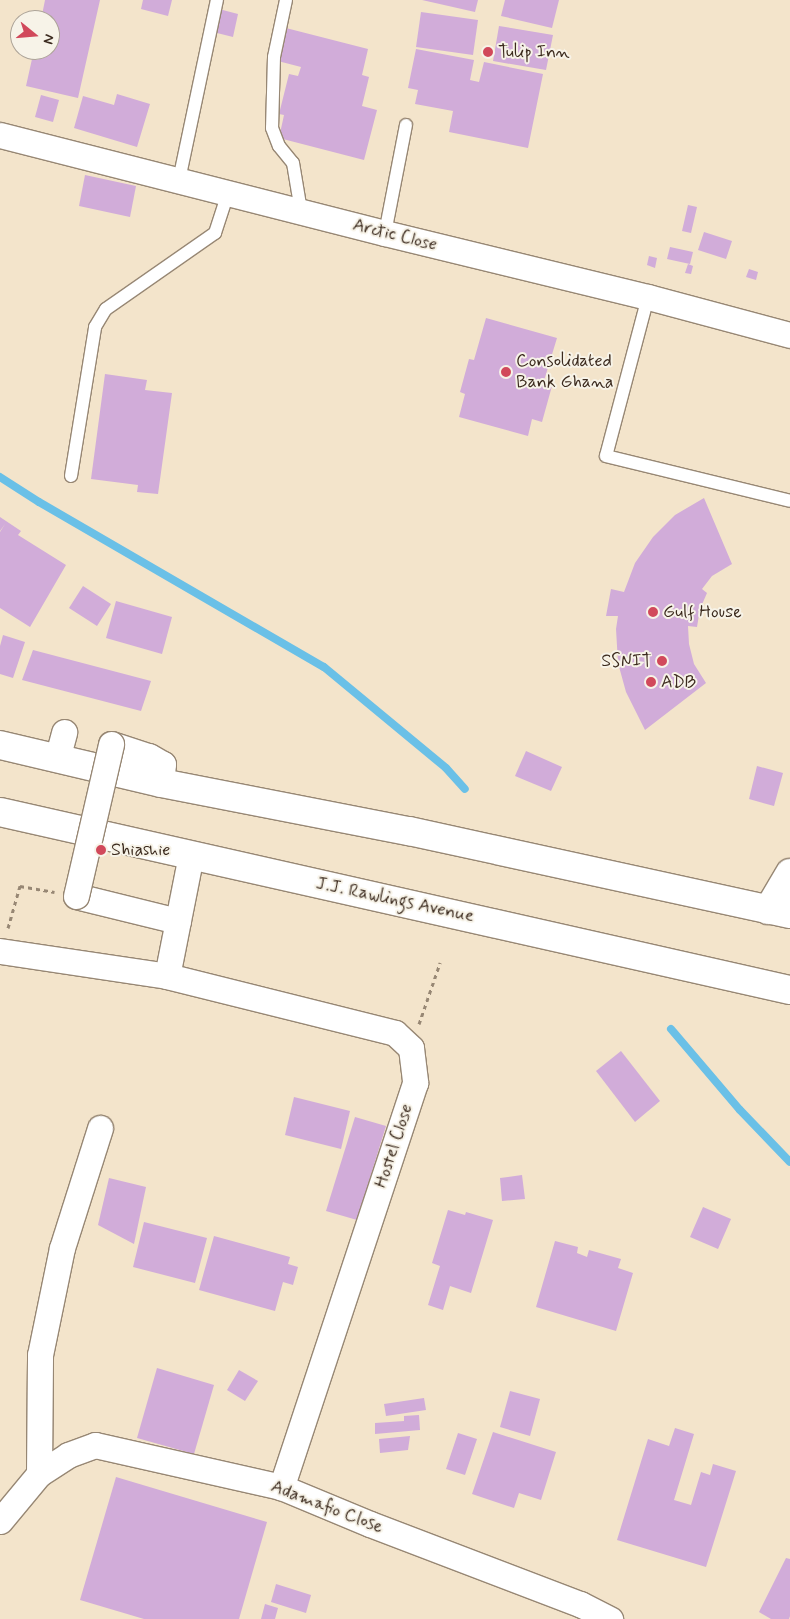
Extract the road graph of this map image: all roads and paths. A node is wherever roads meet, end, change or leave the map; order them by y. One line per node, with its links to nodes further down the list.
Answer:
1 (217, 0): 5 (lane)
2 (286, 0): 7 (lane)
3 (406, 125): 8 (lane)
4 (0, 135): 5 (street, Arctic Close)
5 (179, 180): 6 (street, Arctic Close)
6 (228, 193): 7 (street, Arctic Close); 11 (lane)
7 (301, 211): 8 (street, Arctic Close)
8 (385, 233): 9 (street, Arctic Close)
9 (648, 297): 10 (street, Arctic Close); 12 (lane)
10 (790, 335)
11 (71, 476)
12 (790, 501)
13 (64, 732): 15 (street)
14 (0, 745): 15 (main road)
15 (57, 758): 16 (main road)
16 (161, 783): 20 (street, bridge); 21 (main road)
17 (0, 812): 18 (main road, J.J. Rawlings Avenue)
18 (191, 855): 22 (street); 26 (main road, J.J. Rawlings Avenue)
19 (790, 873): 21 (main road)
20 (76, 896): 22 (street); 23 (path)
21 (779, 912)
22 (178, 921): 25 (street)
23 (4, 951): 25 (street)
24 (440, 962): 27 (path)
25 (168, 976): 27 (street)
26 (790, 990)
27 (411, 1048): 30 (street, Hostel Close)
28 (100, 1128): 29 (street)
29 (39, 1474): 30 (street, Adamafio Close); 31 (street, Adamafio Close)
30 (281, 1487): 32 (street, Adamafio Close)
31 (0, 1520)
32 (610, 1619)

